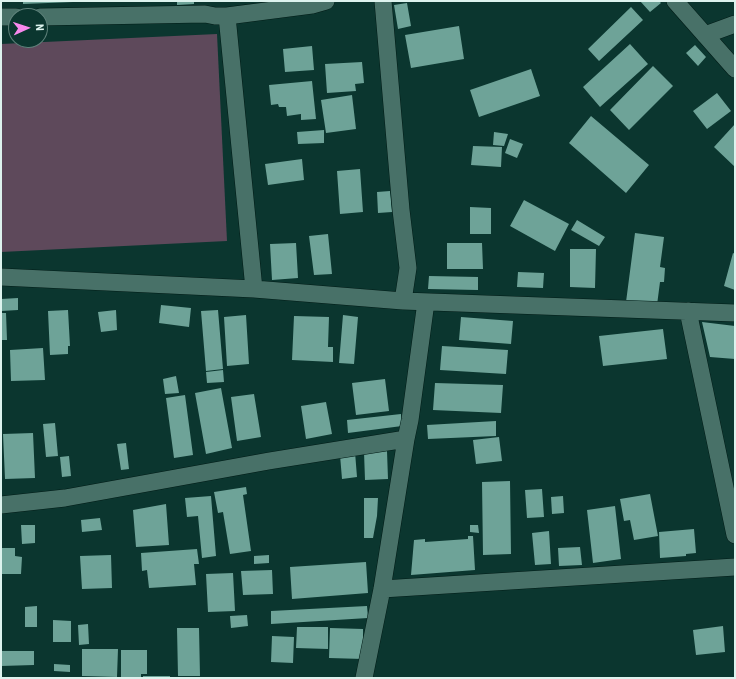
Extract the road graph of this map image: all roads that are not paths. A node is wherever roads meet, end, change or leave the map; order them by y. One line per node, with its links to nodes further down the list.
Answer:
1 (326, 1): 5 (street)
2 (383, 1): 12 (street)
3 (675, 1): 8 (street)
4 (204, 8): 5 (street); 6 (street)
5 (228, 16): 11 (street)
6 (48, 17)
7 (735, 24): 8 (street)
8 (705, 35): 9 (street)
9 (735, 69)
10 (1, 277): 11 (street)
11 (254, 289): 12 (street)
12 (404, 302): 13 (street)
13 (426, 302): 14 (street); 16 (street)
14 (688, 310): 15 (street); 18 (street)
15 (735, 313)
16 (406, 439): 17 (street); 20 (street)
17 (1, 505)
18 (735, 535)
19 (735, 567): 20 (street)
20 (382, 589): 21 (street)
21 (364, 678)

